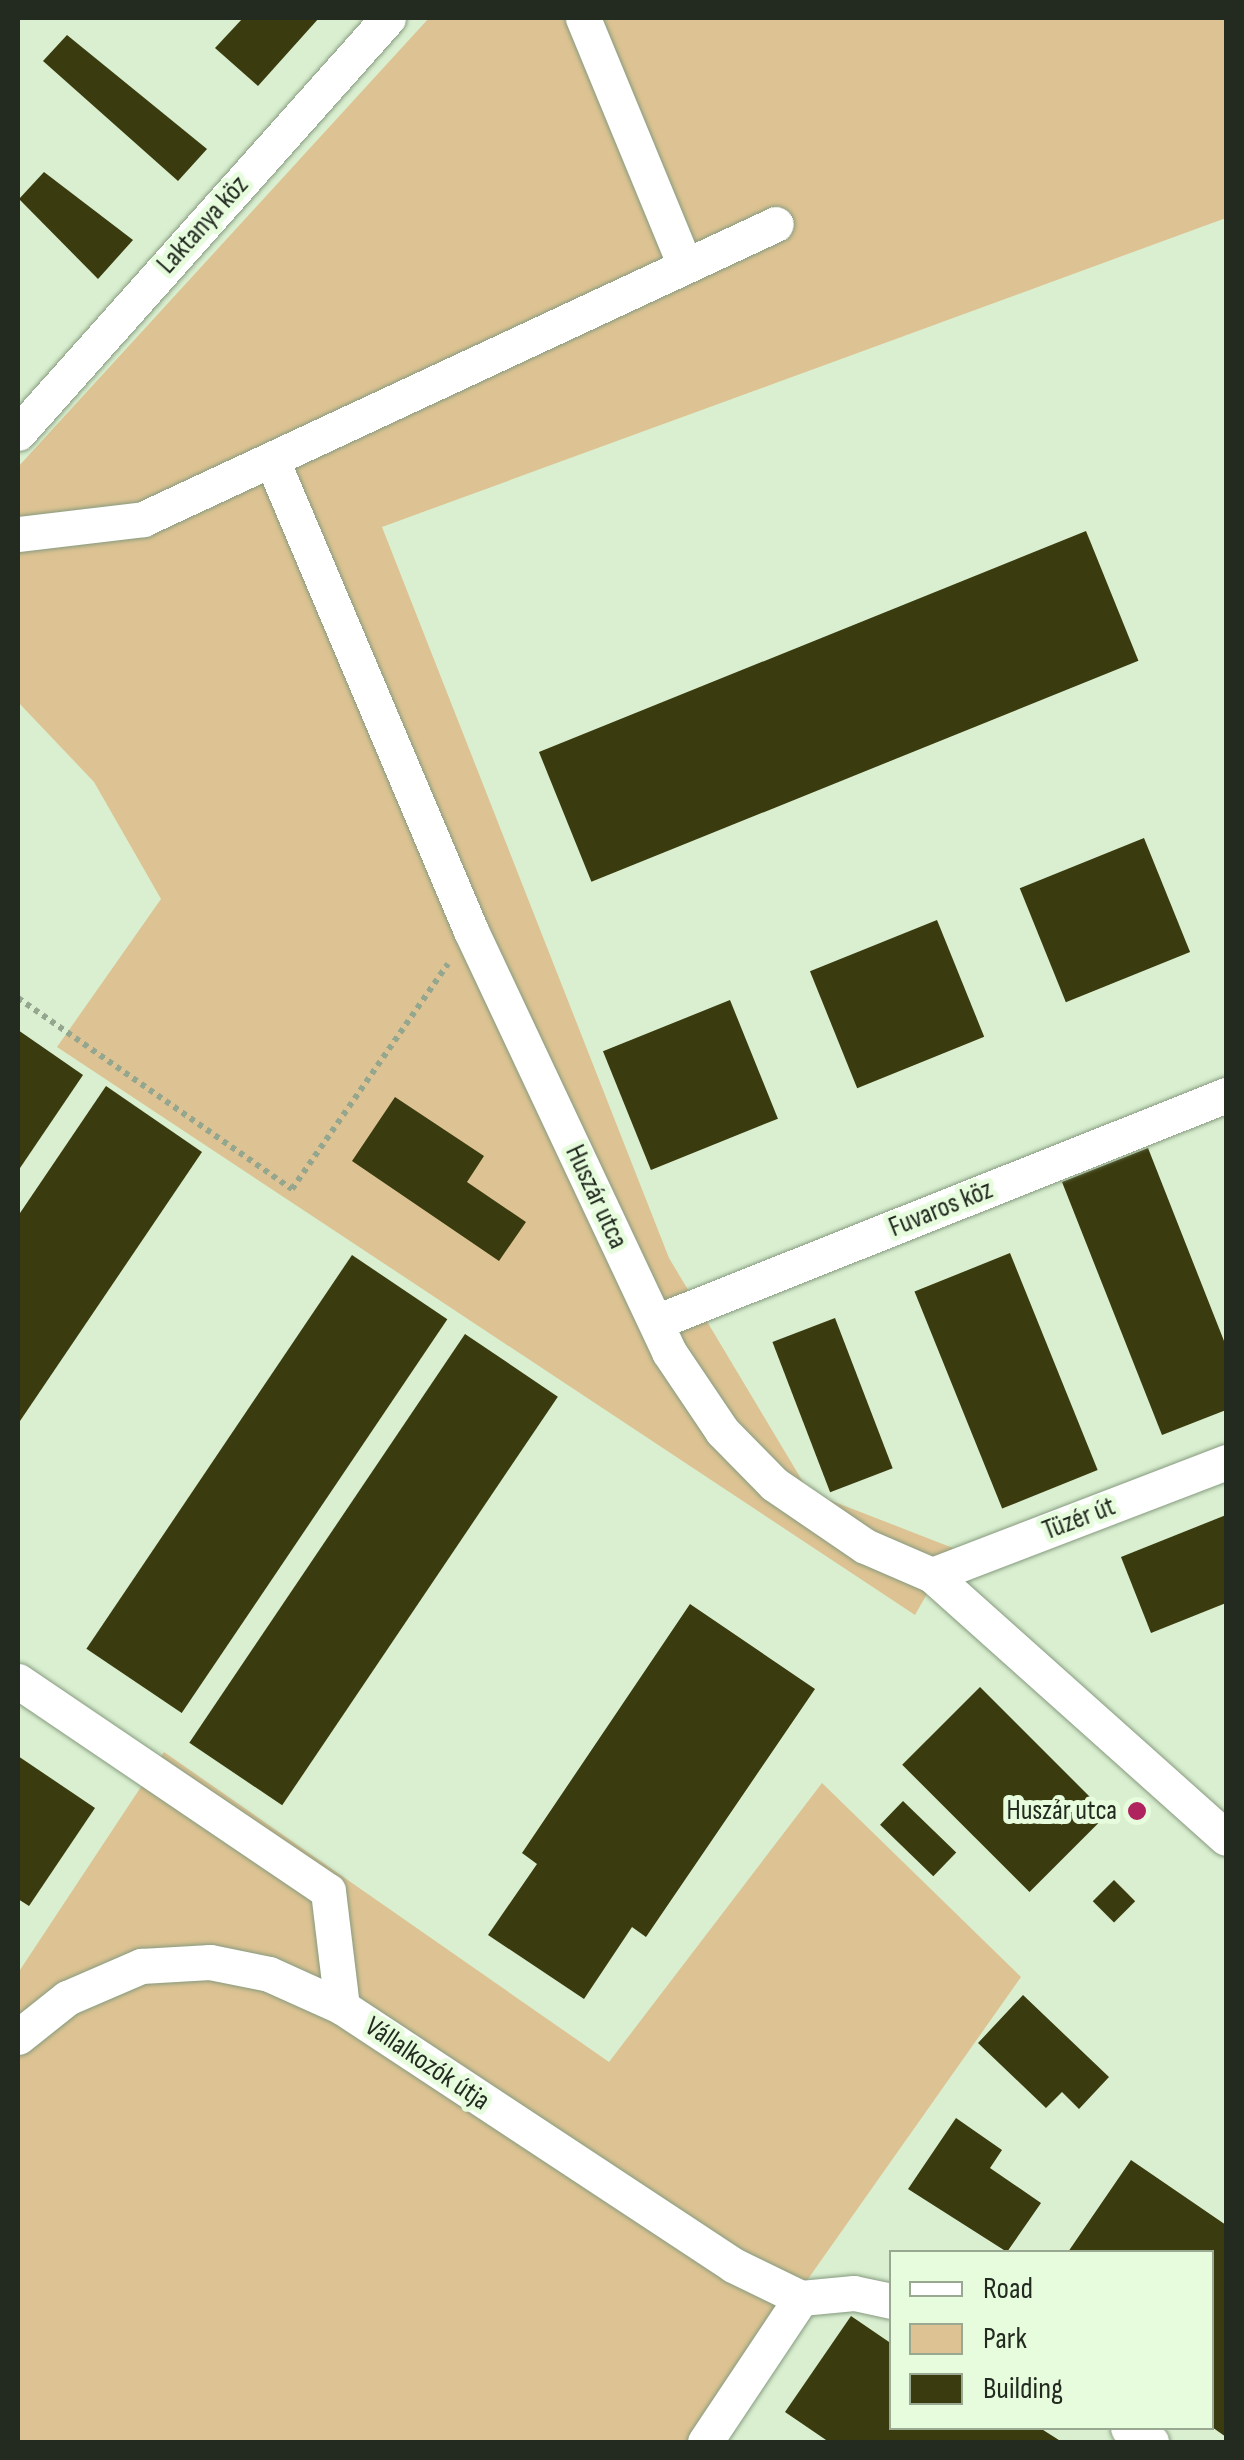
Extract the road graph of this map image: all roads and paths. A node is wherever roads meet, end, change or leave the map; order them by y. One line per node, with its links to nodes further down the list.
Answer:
1 (388, 18): 5 (street, Laktanya köz)
2 (583, 18): 4 (street)
3 (776, 224): 4 (street)
4 (683, 262): 6 (street)
5 (18, 433)
6 (274, 465): 7 (street); 8 (street, Huszár utca)
7 (18, 534)
8 (470, 930): 9 (path); 11 (street, Huszár utca)
9 (18, 998)
10 (1226, 1095): 11 (street, Fuvaros köz)
11 (656, 1322): 13 (street, Huszár utca)
12 (1226, 1462): 13 (street, Tüzér út)
13 (932, 1575): 15 (street, Huszár utca)
14 (18, 1681): 16 (street, Vállalkozók útja)
15 (1226, 1838)
16 (342, 2006): 17 (street); 18 (street, Vállalkozók útja)
17 (18, 2036)
18 (801, 2298): 19 (street); 20 (street)
19 (889, 2300)
20 (706, 2442)

